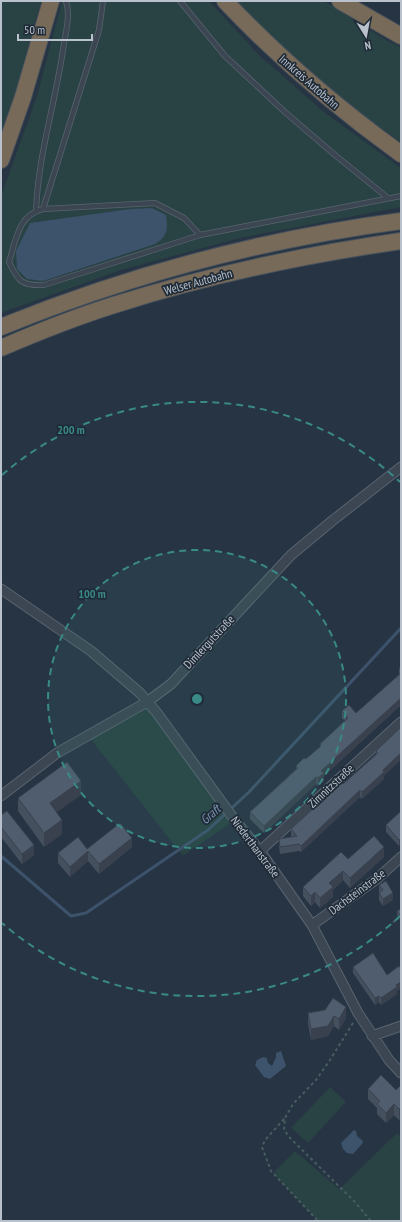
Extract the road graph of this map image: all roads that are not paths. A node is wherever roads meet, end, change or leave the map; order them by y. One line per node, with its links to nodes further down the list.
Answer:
1 (51, 1): 9 (highway)
2 (66, 1): 13 (lane)
3 (103, 1): 12 (lane)
4 (180, 1): 11 (lane)
5 (225, 1): 8 (highway, Innkreis Autobahn)
6 (340, 1): 7 (highway)
7 (401, 36)
8 (401, 154)
9 (1, 160)
10 (401, 196): 11 (lane)
11 (388, 198): 15 (lane)
12 (43, 209): 13 (lane); 15 (lane)
13 (36, 211): 15 (lane)
14 (401, 221): 17 (highway, Welser Autobahn)
15 (200, 234)
16 (401, 241): 18 (highway, Welser Autobahn)
17 (1, 327)
18 (1, 348)
19 (401, 467): 21 (street, Dimlergutstraße)
20 (1, 589): 21 (street, Niederthanstraße)
21 (147, 702): 23 (street, Dimlergutstraße); 24 (street, Niederthanstraße)
22 (401, 722): 24 (street, Zimnitzstraße)
23 (1, 796)
24 (260, 851): 26 (street, Niederthanstraße)
25 (401, 857): 26 (street, Dachsteinstraße)
26 (312, 925): 28 (street, Niederthanstraße)
27 (401, 1026): 28 (street)
28 (372, 1036): 29 (street, Niederthanstraße)
29 (401, 1073)

